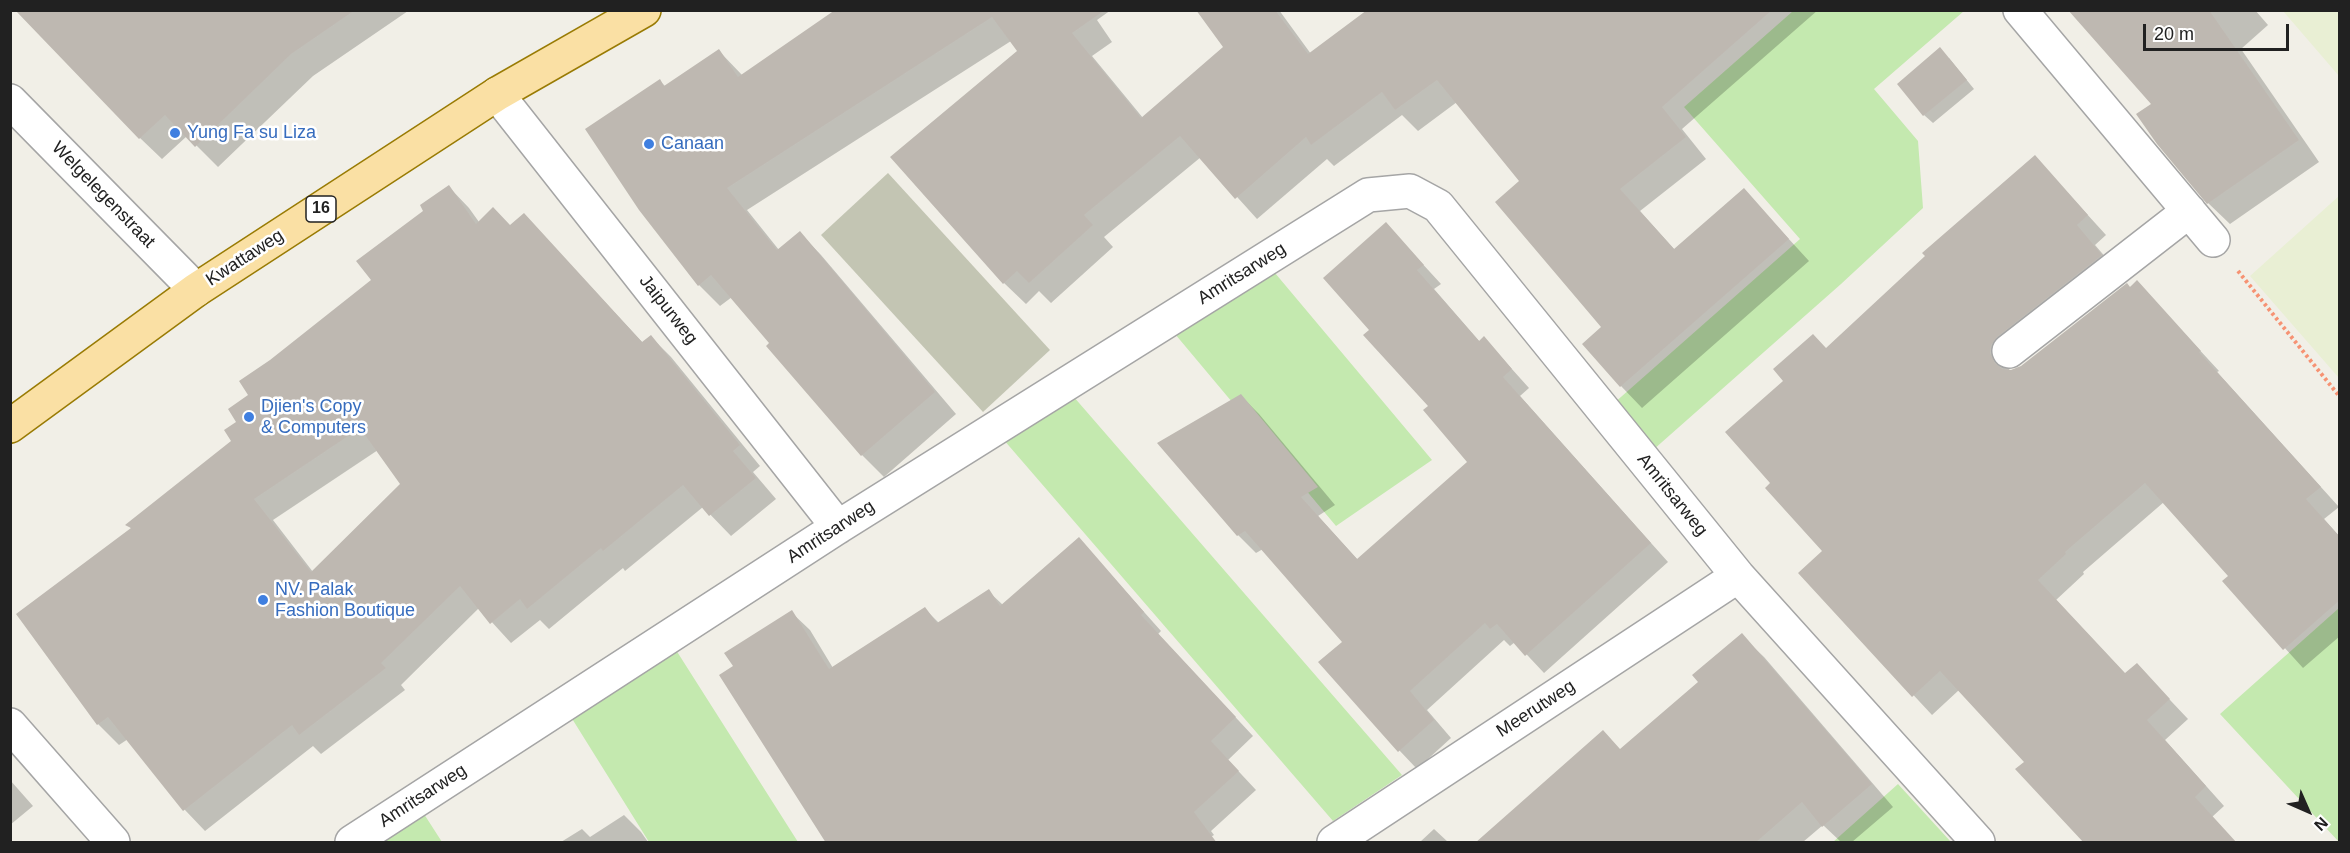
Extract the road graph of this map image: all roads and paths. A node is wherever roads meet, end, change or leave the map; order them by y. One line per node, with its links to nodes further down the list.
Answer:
1 (644, 10): 3 (main road, Kwattaweg / 16)
2 (2020, 10): 5 (street)
3 (497, 94): 7 (main road, Kwattaweg / 16); 11 (street, Jaipurweg)
4 (10, 101): 7 (street, Welgelegenstraat)
5 (2189, 212): 6 (street); 8 (street)
6 (2213, 240): 9 (path)
7 (196, 290): 10 (main road, Kwattaweg / 16)
8 (2009, 351)
9 (2340, 397)
10 (10, 426)
11 (838, 527): 12 (street, Amritsarweg); 15 (street, Amritsarweg)
12 (1738, 576): 16 (street, Meerutweg); 17 (street, Amritsarweg)
13 (10, 725): 14 (street)
14 (113, 843)
15 (352, 843)
16 (1334, 843)
17 (1978, 843)

